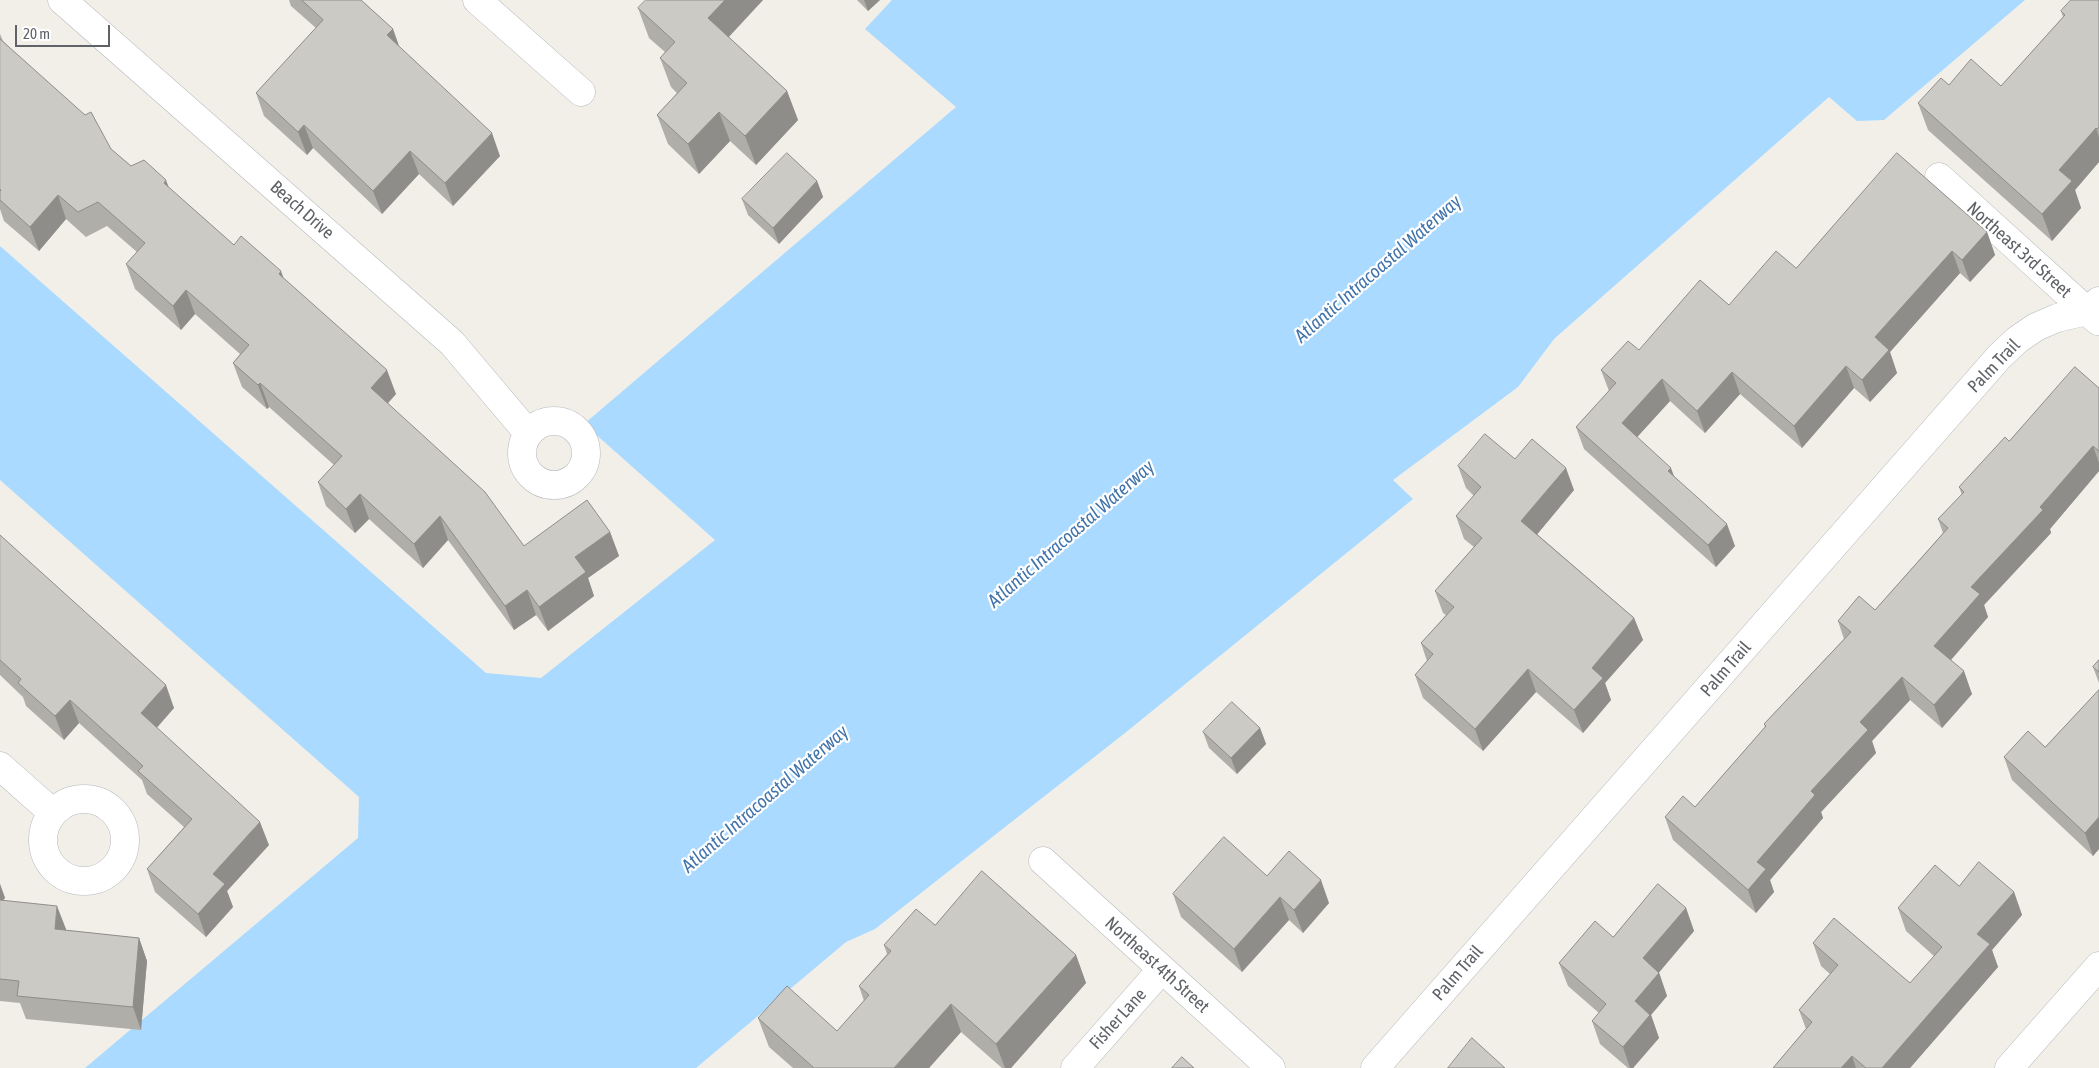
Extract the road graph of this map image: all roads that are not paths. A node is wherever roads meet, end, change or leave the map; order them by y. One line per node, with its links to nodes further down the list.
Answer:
1 (62, 0): 6 (street, Beach Drive)
2 (477, 0): 3 (street)
3 (581, 92)
4 (1939, 177): 5 (street, Northeast 3rd Street)
5 (2095, 312): 14 (street, Palm Trail)
6 (528, 433)
7 (0, 766): 8 (street)
8 (53, 813)
9 (1043, 861): 11 (street, Northeast 4th Street)
10 (2099, 966): 15 (street)
11 (1162, 970): 12 (street, Fisher Lane); 13 (street, Northeast 4th Street)
12 (1075, 1068)
13 (1271, 1068)
14 (1375, 1068)
15 (2010, 1068)

